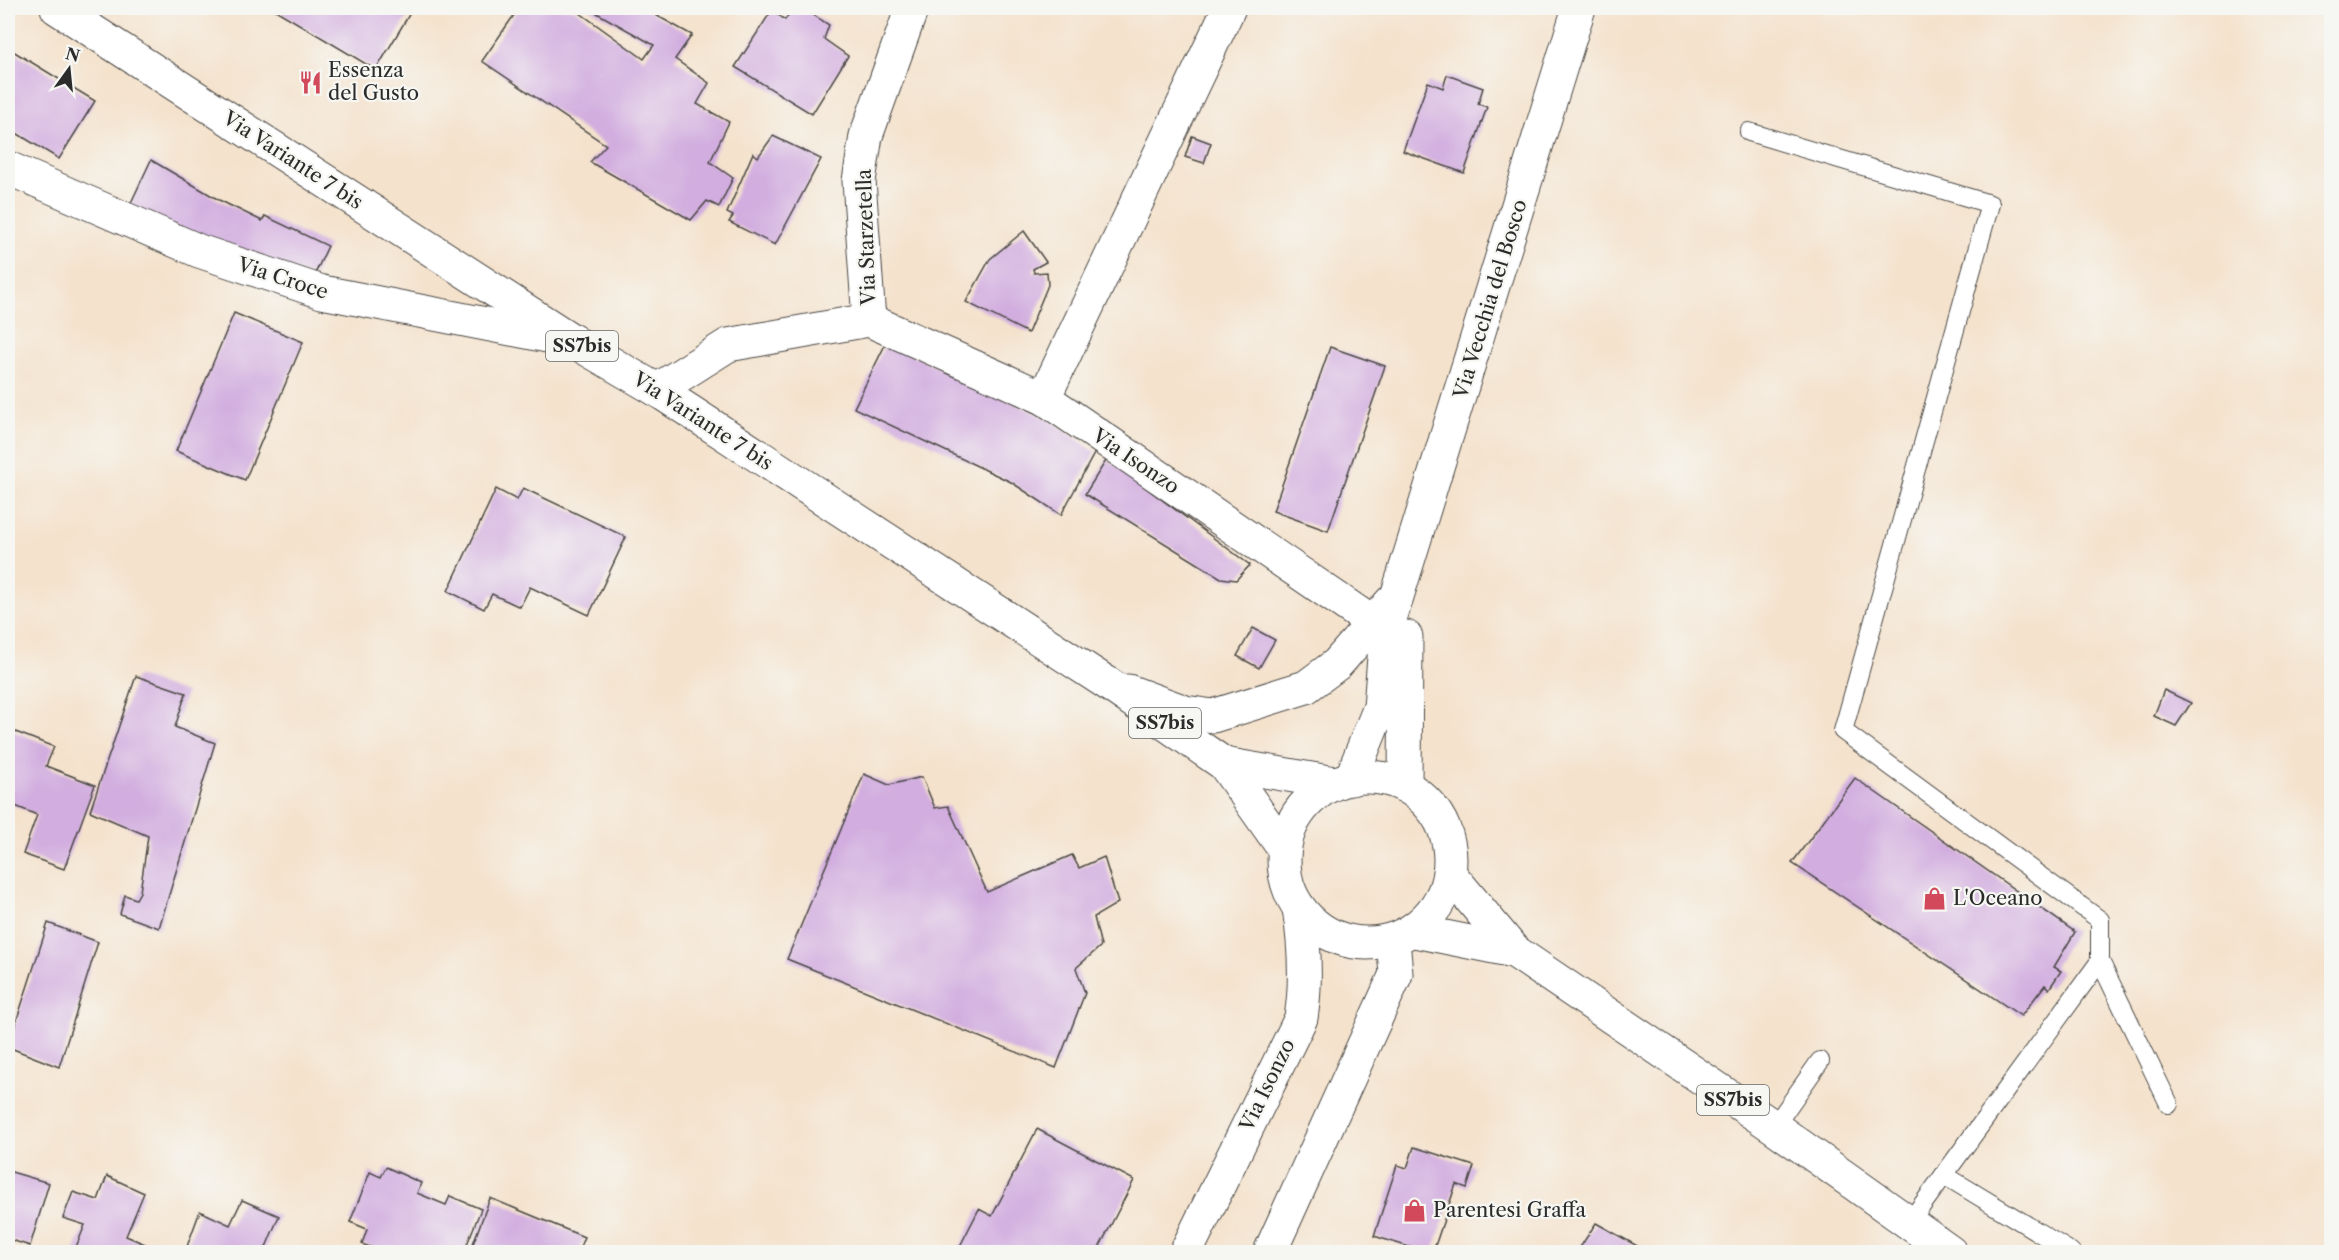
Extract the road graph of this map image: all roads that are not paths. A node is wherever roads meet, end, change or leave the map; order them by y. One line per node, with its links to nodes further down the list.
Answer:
1 (57, 8): 8 (main road, Via Variante 7 bis / SS7bis)
2 (912, 8): 7 (main road, Via Starzetella)
3 (1229, 8): 10 (main road)
4 (1578, 8): 11 (main road, Via Vecchia del Bosco)
5 (1749, 132): 22 (lane)
6 (8, 168): 8 (main road, Via Croce)
7 (869, 320): 9 (main road, Via Starzetella); 10 (main road, Via Isonzo)
8 (573, 341): 9 (main road, Via Variante 7 bis / SS7bis)
9 (657, 390): 13 (main road, Via Variante 7 bis / SS7bis)
10 (1044, 398): 12 (main road, Via Isonzo)
11 (1400, 591): 12 (main road); 16 (main road, Via Vecchia del Bosco)
12 (1380, 628): 13 (main road); 15 (main road)
13 (1107, 683): 14 (main road, Via Variante 7 bis / SS7bis)
14 (1224, 764): 15 (main road, Via Variante 7 bis / SS7bis); 17 (main road, Via Variante 7 bis / SS7bis)
15 (1343, 781): 16 (main road, SS7bis); 17 (main road, SS7bis)
16 (1405, 786): 18 (main road, SS7bis)
17 (1284, 849): 19 (main road, SS7bis)
18 (1449, 873): 20 (main road, SS7bis); 21 (main road, SS7bis)
19 (1299, 908): 20 (main road, SS7bis); 28 (main road, Via Isonzo)
20 (1404, 935): 21 (main road, SS7bis); 29 (main road)
21 (1514, 951): 25 (main road, SS7bis)
22 (2100, 961): 24 (lane); 26 (lane)
23 (1820, 1061): 25 (lane)
24 (2169, 1104)
25 (1774, 1127): 27 (main road, SS7bis)
26 (1944, 1175): 27 (lane); 31 (lane)
27 (1909, 1223): 30 (main road, SS7bis)
28 (1186, 1252)
29 (1270, 1252)
30 (1950, 1252)
31 (2071, 1252)

